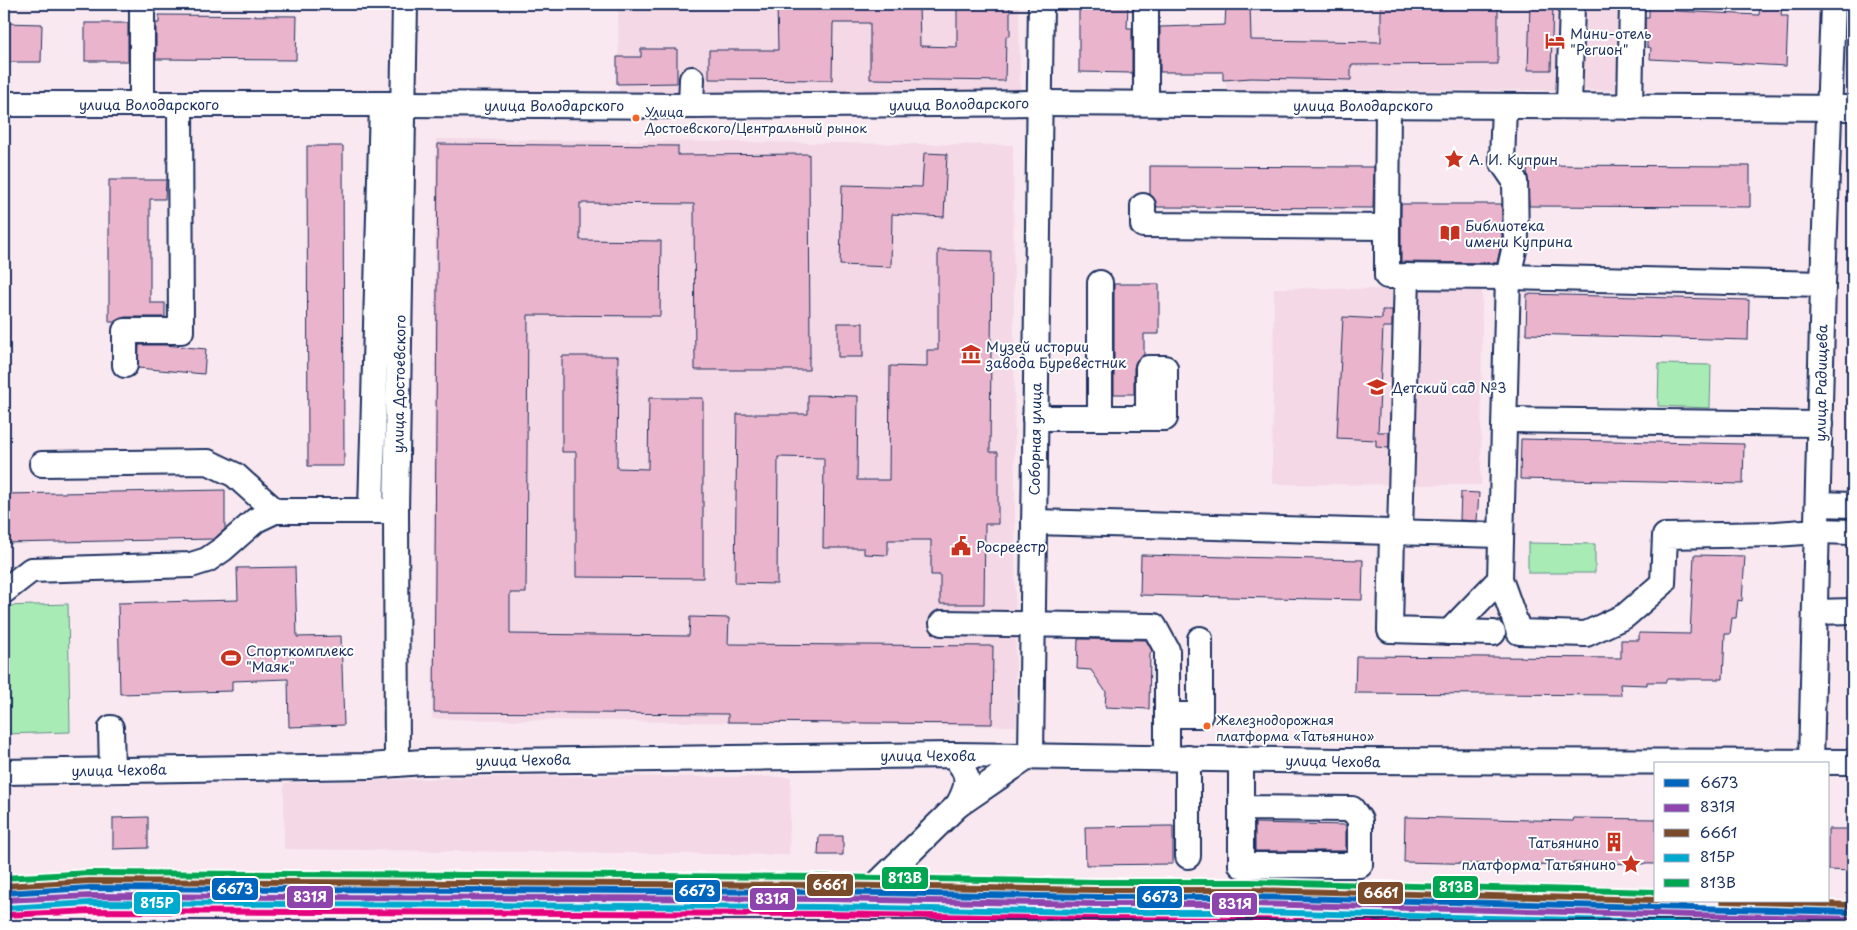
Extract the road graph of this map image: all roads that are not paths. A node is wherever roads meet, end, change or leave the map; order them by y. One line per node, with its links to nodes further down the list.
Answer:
1 (142, 4): 12 (street)
2 (405, 4): 14 (street, улица Достоевского)
3 (1041, 4): 9 (street, Соборная улица)
4 (1146, 4): 10 (street)
5 (1572, 4): 18 (street)
6 (1632, 4): 19 (street)
7 (1833, 4): 20 (street, улица Радищева)
8 (692, 80): 16 (street)
9 (1040, 102): 10 (street, улица Володарского); 16 (street, улица Володарского); 28 (street, Соборная улица)
10 (1146, 103): 15 (street, улица Володарского)
11 (4, 104): 12 (street, улица Володарского)
12 (142, 104): 13 (street, улица Володарского)
13 (180, 104): 14 (street, улица Володарского); 27 (street)
14 (393, 104): 16 (street, улица Володарского); 37 (street); 38 (street, улица Достоевского)
15 (1388, 105): 17 (street, улица Володарского); 22 (street)
16 (691, 106)
17 (1504, 106): 18 (street, улица Володарского); 24 (street)
18 (1569, 106): 19 (street, улица Володарского)
19 (1630, 107): 20 (street, улица Володарского)
20 (1842, 108): 26 (street, улица Радищева)
21 (1143, 206): 22 (street)
22 (1387, 227): 23 (street)
23 (1407, 276): 24 (street); 41 (street)
24 (1508, 277): 26 (street); 31 (street)
25 (1100, 283): 29 (street)
26 (1823, 284): 32 (street, улица Радищева)
27 (125, 365)
28 (1035, 418): 29 (street); 39 (street, Соборная улица)
29 (1100, 418): 30 (street)
30 (1148, 418)
31 (1505, 420): 32 (street); 43 (street)
32 (1820, 424): 34 (street, улица Радищева)
33 (42, 464): 36 (street)
34 (1818, 504): 35 (street); 40 (street, улица Радищева)
35 (1853, 505)
36 (275, 511): 37 (street); 45 (street)
37 (371, 511): 38 (street)
38 (396, 511): 61 (street, улица Достоевского)
39 (1034, 522): 41 (street); 49 (street, Соборная улица)
40 (1818, 531): 42 (street); 44 (street); 47 (street, улица Радищева)
41 (1396, 532): 43 (street); 50 (street)
42 (1853, 532)
43 (1500, 535): 44 (street)
44 (1500, 579): 50 (street)
45 (4, 591)
46 (1853, 611): 47 (street)
47 (1815, 612): 59 (street, улица Радищева)
48 (942, 623): 49 (street)
49 (1033, 623): 53 (street); 56 (street, Соборная улица)
50 (1449, 632): 51 (street)
51 (1492, 632)
52 (1200, 639): 53 (street)
53 (1167, 715): 57 (street)
54 (111, 728): 62 (street)
55 (953, 755): 56 (street, улица Чехова); 61 (street, улица Чехова); 64 (street)
56 (1031, 755): 57 (street, улица Чехова); 64 (street)
57 (1178, 758): 58 (street, улица Чехова); 66 (street)
58 (1241, 759): 59 (street, улица Чехова); 65 (street)
59 (1811, 762): 60 (street, улица Чехова)
60 (1853, 762)
61 (397, 764): 62 (street, улица Чехова)
62 (112, 770): 63 (street, улица Чехова)
63 (4, 772)
64 (958, 805): 67 (street)
65 (1241, 808): 65 (street)
66 (1188, 856)
67 (839, 926)

